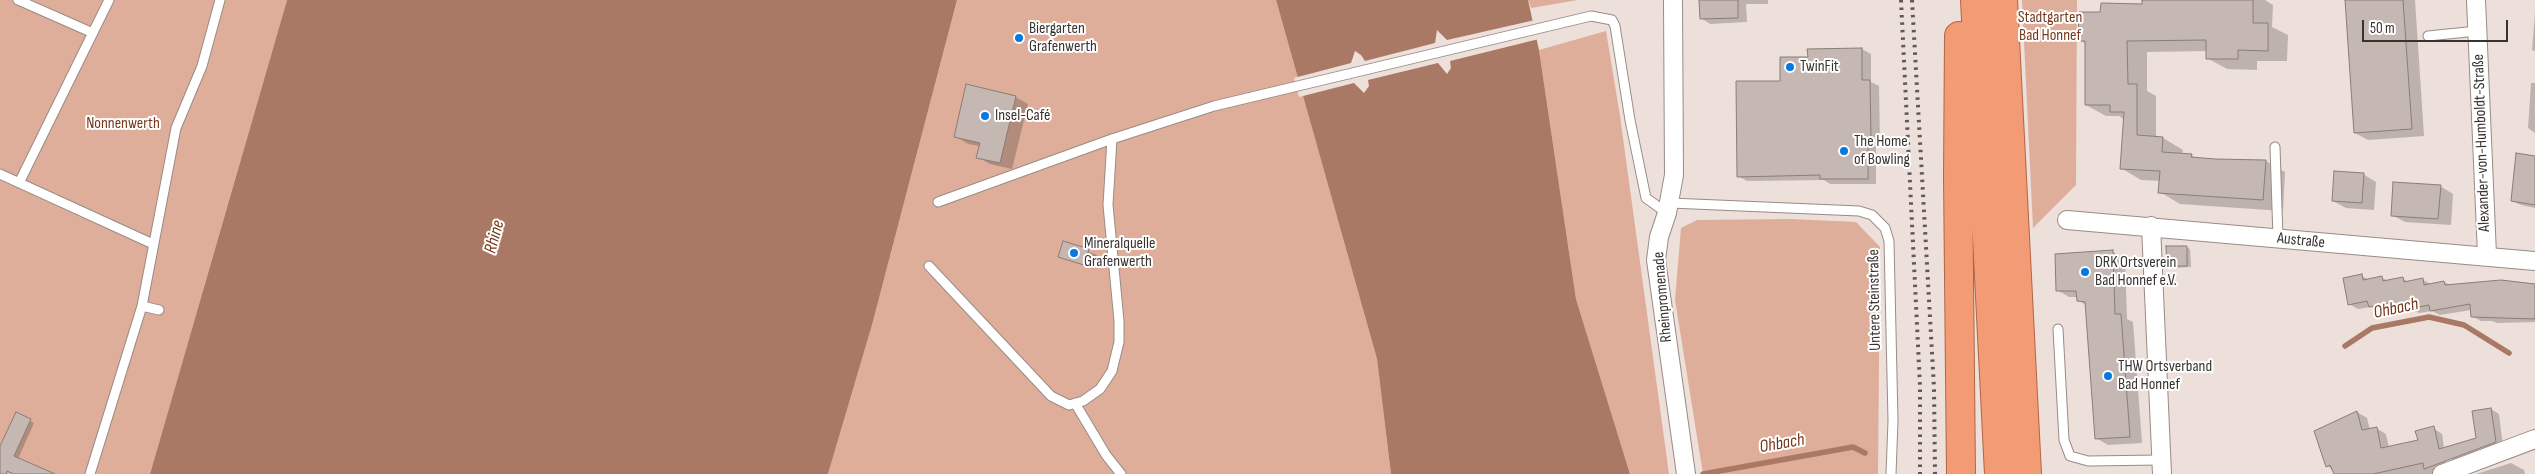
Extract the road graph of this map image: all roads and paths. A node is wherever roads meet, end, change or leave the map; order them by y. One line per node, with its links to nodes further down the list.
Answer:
1 (18, 0): 10 (lane)
2 (109, 0): 10 (lane)
3 (220, 0): 21 (lane)
4 (1673, 0): 17 (street, Rheinpromenade)
5 (1960, 0): 35 (highway)
6 (1975, 0): 36 (highway)
7 (2003, 0): 37 (highway)
8 (2476, 0): 9 (street, Alexander-von-Humboldt-Straße)
9 (2477, 31): 11 (lane); 22 (street, Alexander-von-Humboldt-Straße)
10 (93, 33): 15 (lane)
11 (2428, 36)
12 (1112, 140): 16 (lane); 17 (lane); 28 (lane)
13 (2276, 146): 20 (lane)
14 (0, 174): 15 (lane)
15 (19, 183): 21 (lane)
16 (938, 202)
17 (1668, 208): 33 (street, Rheinpromenade); 34 (lane, Untere Steinstraße)
18 (2067, 220): 19 (street, Austraße)
19 (2151, 226): 20 (street, Austraße); 30 (street)
20 (2278, 238): 22 (street, Austraße)
21 (153, 244): 25 (lane)
22 (2487, 255): 23 (street, Austraße)
23 (2535, 260)
24 (929, 266): 28 (lane)
25 (142, 306): 26 (lane); 31 (lane)
26 (159, 310)
27 (2058, 329): 30 (lane)
28 (1075, 403): 32 (lane)
29 (2535, 439): 38 (street)
30 (2161, 467)
31 (90, 474)
32 (1121, 474)
33 (1686, 474)
34 (1891, 474)
35 (1961, 474)
36 (1999, 474)
37 (2027, 474)
38 (2442, 474)

